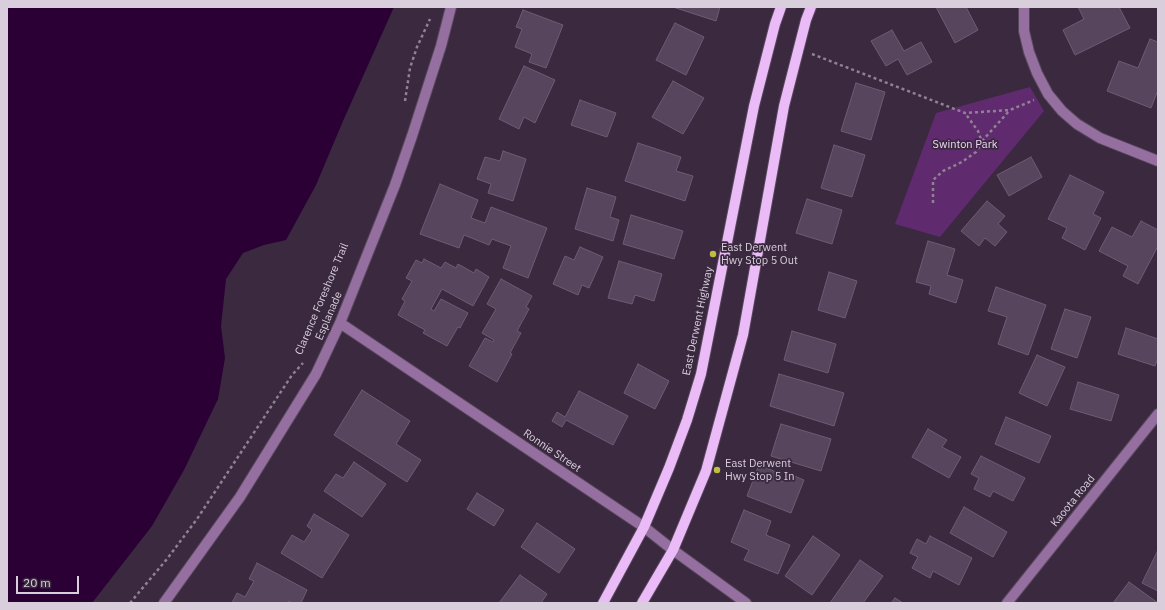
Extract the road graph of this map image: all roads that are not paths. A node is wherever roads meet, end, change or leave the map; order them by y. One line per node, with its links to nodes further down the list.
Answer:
1 (451, 7): 6 (street, Esplanade)
2 (781, 7): 8 (main road, East Derwent Highway)
3 (811, 7): 9 (main road)
4 (1024, 7): 5 (street)
5 (1158, 161)
6 (340, 323): 8 (street, Ronnie Street); 10 (street, Esplanade)
7 (1158, 414): 14 (street, Kaoota Road)
8 (644, 527): 9 (street, Ronnie Street); 11 (main road, East Derwent Highway)
9 (673, 550): 12 (main road); 13 (street, Ronnie Street)
10 (164, 603)
11 (603, 603)
12 (642, 603)
13 (746, 603)
14 (1006, 603)

